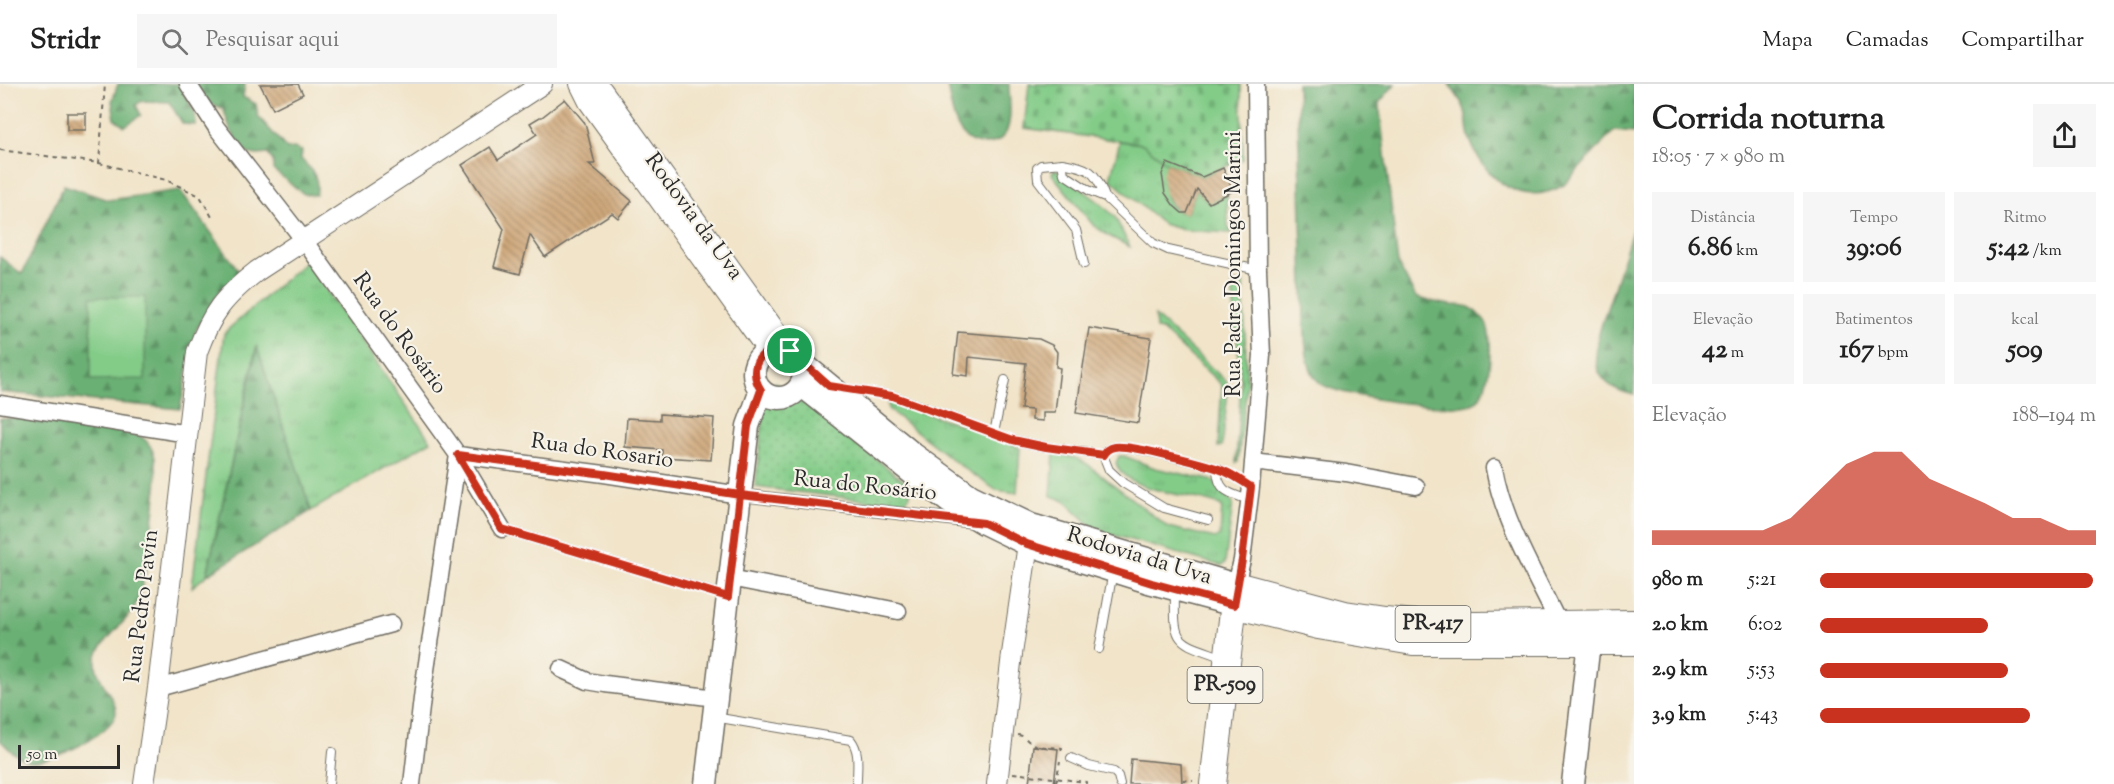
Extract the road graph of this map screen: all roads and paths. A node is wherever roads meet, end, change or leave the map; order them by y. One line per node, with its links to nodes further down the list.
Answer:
1 (105, 84): 8 (path)
2 (188, 84): 12 (street, Rua do Rosário)
3 (542, 84): 12 (street, Rua Pedro Pavin)
4 (580, 84): 15 (street, Rodovia da Uva / PR-417)
5 (595, 84): 15 (street, Rodovia da Uva / PR-417)
6 (1256, 84): 14 (street, Rua Padre Domingos Marini)
7 (0, 150): 8 (path)
8 (99, 163): 11 (path)
9 (1062, 163): 10 (lane); 10 (lane); 13 (lane)
10 (1105, 196): 14 (lane)
11 (212, 217)
12 (303, 239): 22 (street, Rua Pedro Pavin); 23 (street, Rua do Rosário)
13 (1084, 264)
14 (1258, 270): 25 (street, Rua Padre Domingos Marini)
15 (787, 355): 17 (main road); 18 (main road, Rodovia da Uva / PR-417); 19 (main road)
16 (1005, 380): 21 (lane)
17 (801, 385): 19 (main road); 32 (main road, Rodovia da Uva / PR-417)
18 (829, 386): 21 (lane); 34 (main road, Rodovia da Uva / PR-417)
19 (761, 390): 30 (main road)
20 (0, 404): 22 (street)
21 (994, 433): 24 (lane)
22 (188, 434): 48 (street, Rua Pedro Pavin)
23 (458, 455): 30 (street, Rua do Rosario); 33 (street, Rua do Rosário); 58 (street)
24 (1104, 455): 27 (lane); 31 (lane)
25 (1253, 462): 28 (street); 29 (street, Rua Padre Domingos Marini)
26 (1494, 468): 42 (street)
27 (1217, 469): 29 (lane); 29 (lane)
28 (1416, 486)
29 (1250, 493): 38 (street, Rua Padre Domingos Marini)
30 (740, 495): 32 (street, Rua do Rosário); 36 (main road)
31 (1208, 520)
32 (984, 523): 34 (main road, Rodovia da Uva / PR-417)
33 (502, 529): 36 (lane)
34 (1029, 534): 35 (main road, Rodovia da Uva / PR-417); 38 (main road, Rodovia da Uva / PR-417); 50 (street)
35 (1113, 570): 37 (main road, Rodovia da Uva / PR-417); 45 (lane)
36 (729, 587): 39 (street); 49 (main road)
37 (1175, 589): 38 (main road, Rodovia da Uva / PR-417); 46 (lane)
38 (1235, 595): 42 (main road, Rodovia da Uva / PR-417); 43 (main road, Rodovia da Uva / PR-417); 46 (main road, PR-509)
39 (898, 610)
40 (1634, 623): 43 (main road, Rodovia da Uva / PR-417)
41 (391, 624): 48 (street)
42 (1559, 624): 43 (main road, Rodovia da Uva / PR-417)
43 (1590, 633): 44 (main road, Rodovia da Uva / PR-417); 63 (main road)
44 (1634, 642)
45 (1100, 649)
46 (1228, 659): 62 (main road, PR-509)
47 (561, 669): 49 (street)
48 (158, 688): 56 (street, Rua Pedro Pavin)
49 (715, 707): 55 (lane); 59 (main road)
50 (1003, 733): 53 (street); 54 (path)
51 (332, 752): 57 (lane)
52 (1071, 758): 61 (lane)
53 (998, 778): 54 (path)
54 (1057, 780): 60 (path)
55 (857, 782)
56 (144, 784)
57 (329, 784)
58 (412, 784)
59 (706, 784)
60 (1086, 784)
61 (1120, 784)
62 (1213, 784)
63 (1573, 784)

